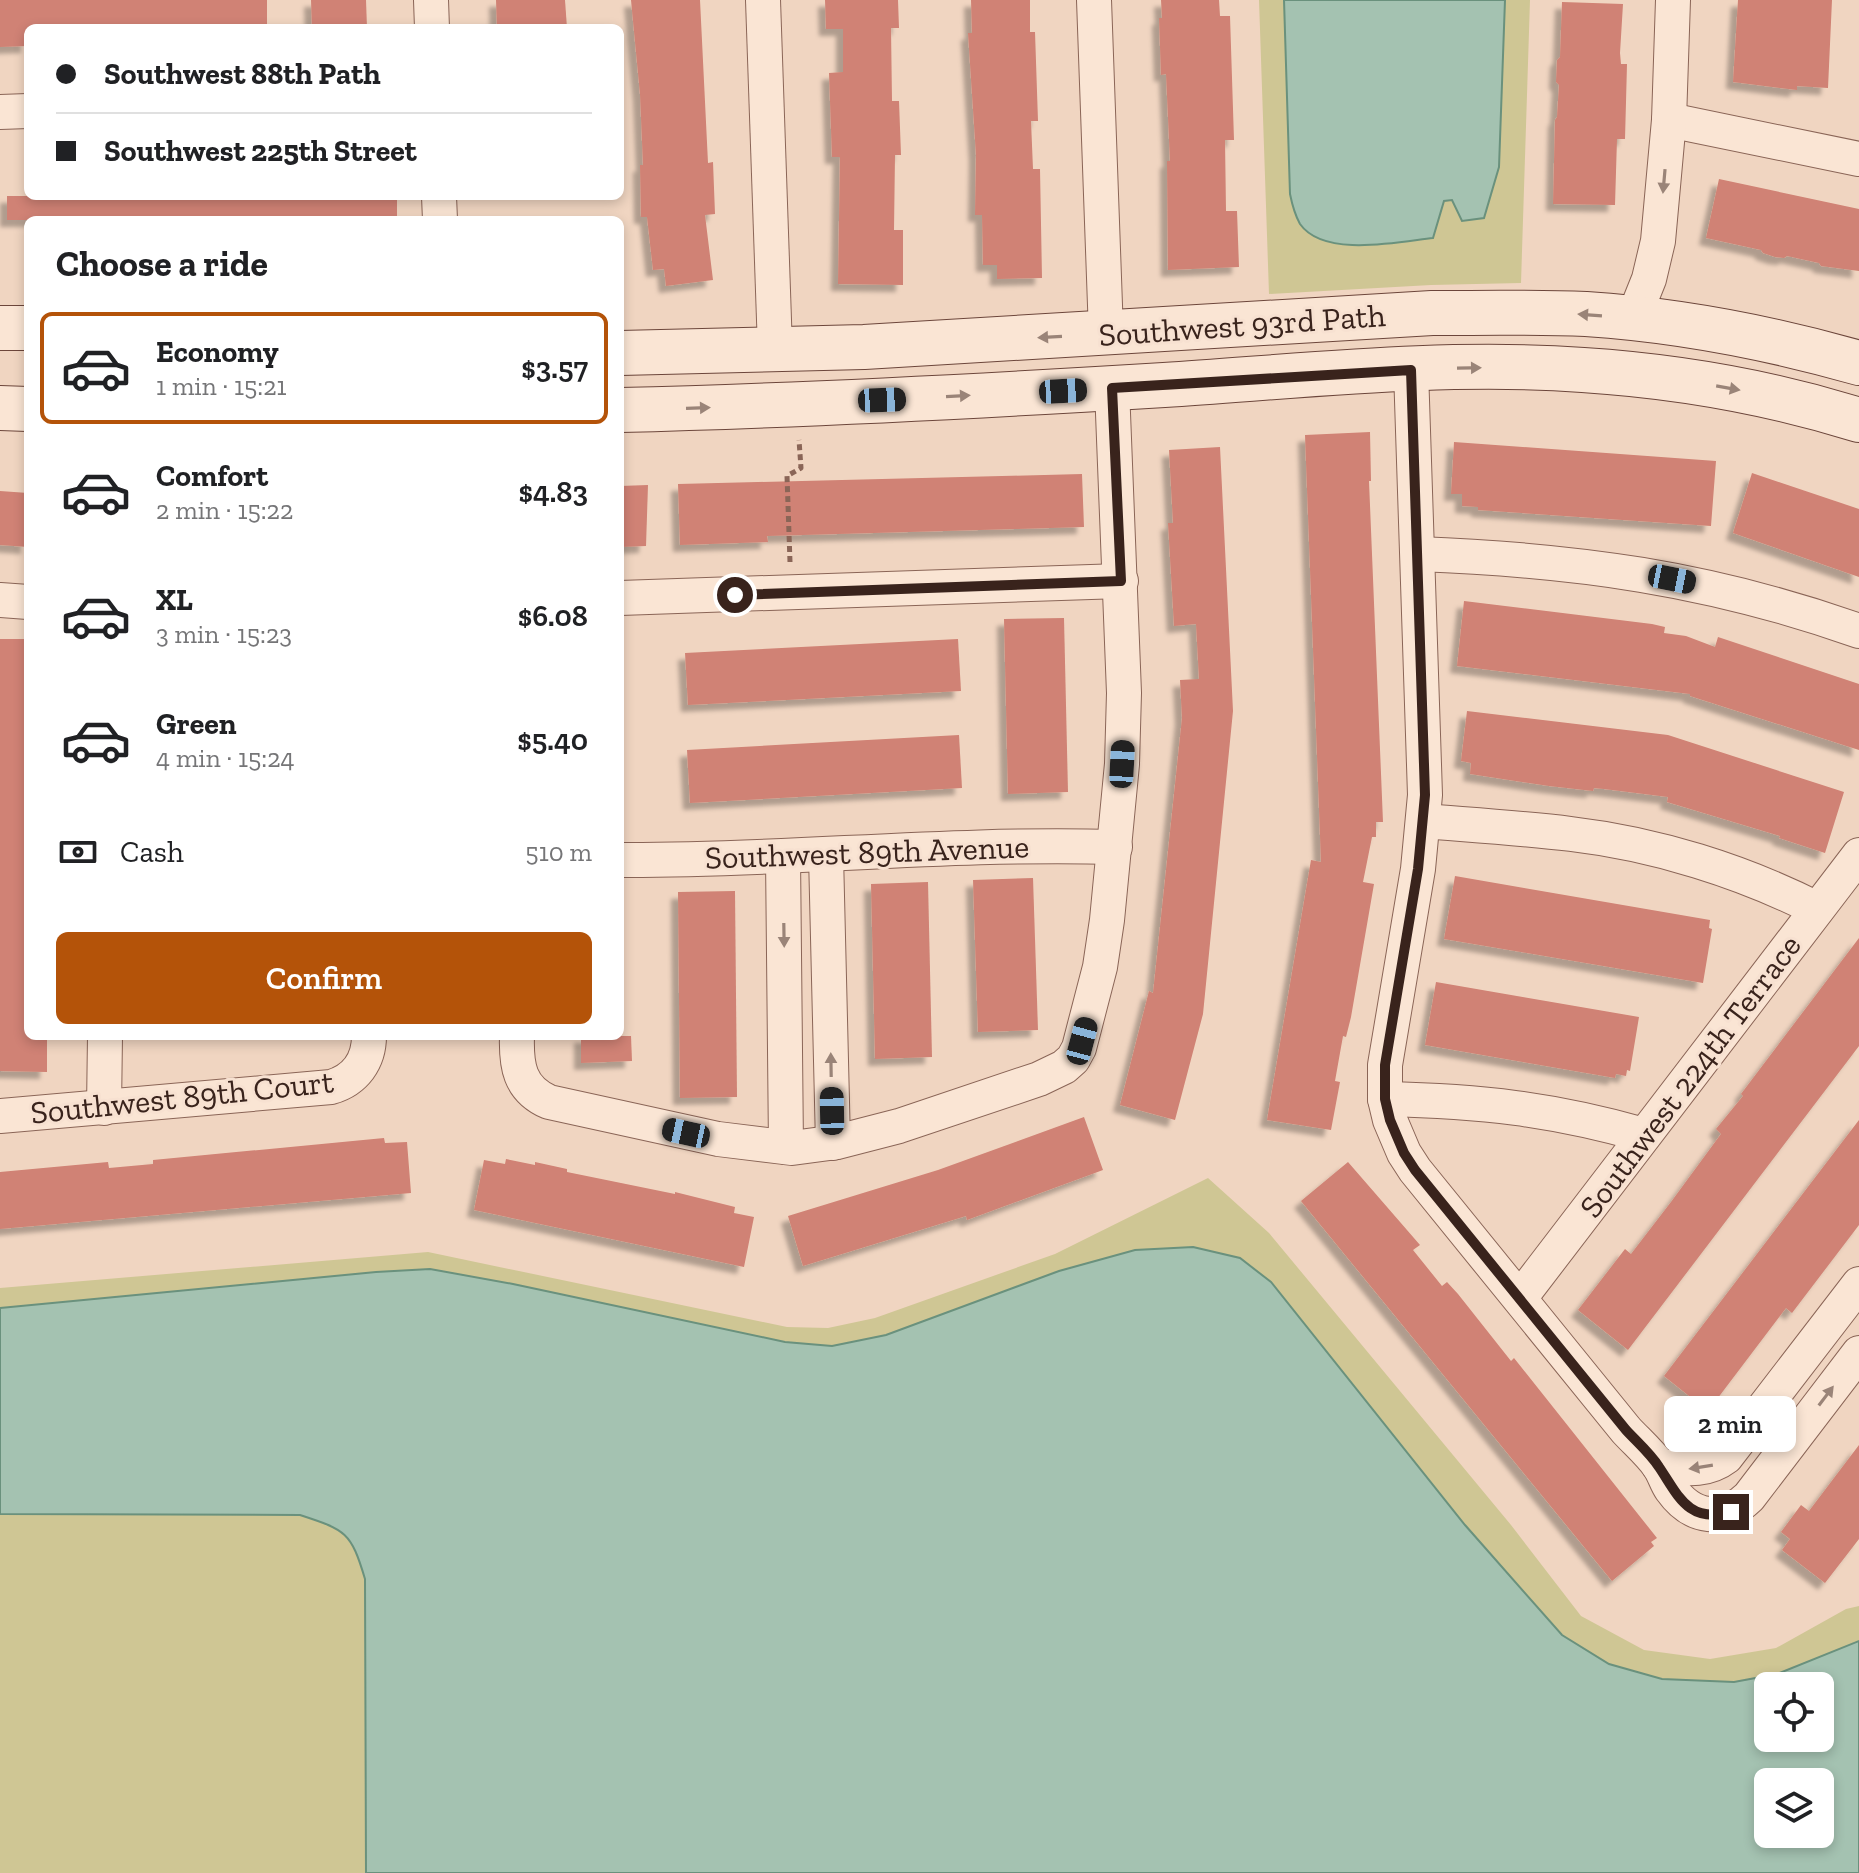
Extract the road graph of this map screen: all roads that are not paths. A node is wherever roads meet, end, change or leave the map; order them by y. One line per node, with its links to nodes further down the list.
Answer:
1 (431, 0): 5 (street)
2 (763, 0): 14 (street)
3 (1094, 0): 13 (street)
4 (1673, 0): 8 (street)
5 (432, 24)
6 (24, 111): 7 (street)
7 (0, 112)
8 (1669, 120): 9 (street); 10 (street, one-way to 10)
9 (1859, 159)
10 (1633, 319): 13 (street, Southwest 93rd Path, one-way to 13); 16 (street, Southwest 93rd Path)
11 (0, 328): 12 (street)
12 (24, 328)
13 (1106, 333): 14 (street, Southwest 93rd Path, one-way to 14)
14 (775, 349): 15 (street, Southwest 93rd Path)
15 (624, 353)
16 (1859, 363)
17 (1411, 370): 18 (street, Southwest 93rd Path); 22 (street, Southwest 93rd Path, one-way to 22); 23 (street)
18 (1112, 388): 21 (street, Southwest 93rd Path, one-way to 18); 24 (street)
19 (0, 408): 20 (street)
20 (24, 409)
21 (624, 410)
22 (1859, 420)
23 (1418, 554): 28 (street); 29 (street)
24 (1121, 581): 25 (street); 30 (street)
25 (624, 598)
26 (0, 600): 27 (street)
27 (24, 602)
28 (1859, 631)
29 (1423, 821): 35 (street); 39 (street)
30 (1115, 847): 31 (street, Southwest 89th Avenue); 43 (street)
31 (826, 855): 33 (street, Southwest 89th Avenue); 43 (street, one-way to 31)
32 (1859, 855): 35 (street, Southwest 224th Terrace)
33 (783, 857): 34 (street, Southwest 89th Avenue); 44 (street, one-way to 44)
34 (624, 860)
35 (1817, 909): 42 (street, Southwest 224th Terrace)
36 (105, 1040): 40 (street)
37 (369, 1040): 40 (street, Southwest 89th Court)
38 (517, 1040): 44 (street)
39 (1385, 1099): 42 (street); 46 (street)
40 (104, 1108): 41 (street, Southwest 89th Court)
41 (0, 1116)
42 (1644, 1135): 46 (street, Southwest 224th Terrace)
43 (833, 1143): 44 (street)
44 (786, 1147)
45 (1859, 1284): 48 (street, one-way to 48)
46 (1520, 1298): 48 (street)
47 (1859, 1353): 48 (street, one-way to 47)
48 (1659, 1466)

